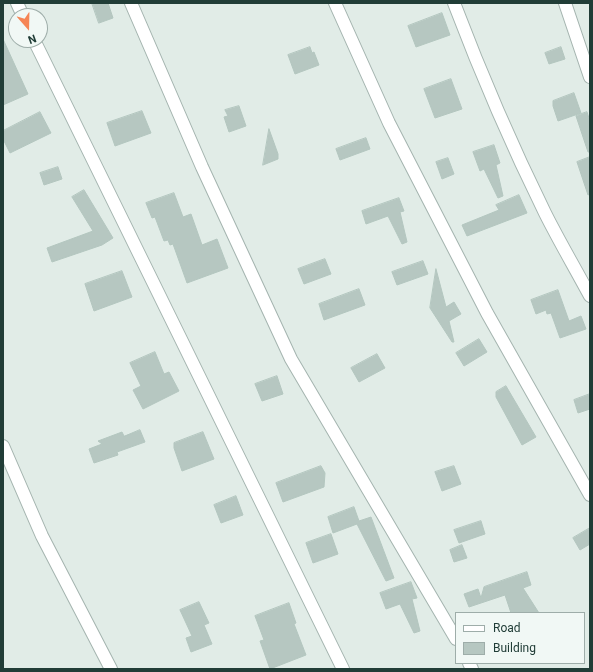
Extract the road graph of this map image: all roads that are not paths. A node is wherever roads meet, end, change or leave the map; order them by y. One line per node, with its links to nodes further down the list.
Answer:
1 (131, 3): 10 (street)
2 (335, 3): 9 (street)
3 (454, 3): 7 (street)
4 (565, 3): 6 (street)
5 (38, 48): 12 (street)
6 (590, 77)
7 (590, 296)
8 (3, 446): 11 (street)
9 (590, 495)
10 (455, 637)
11 (111, 669)
12 (343, 669)

